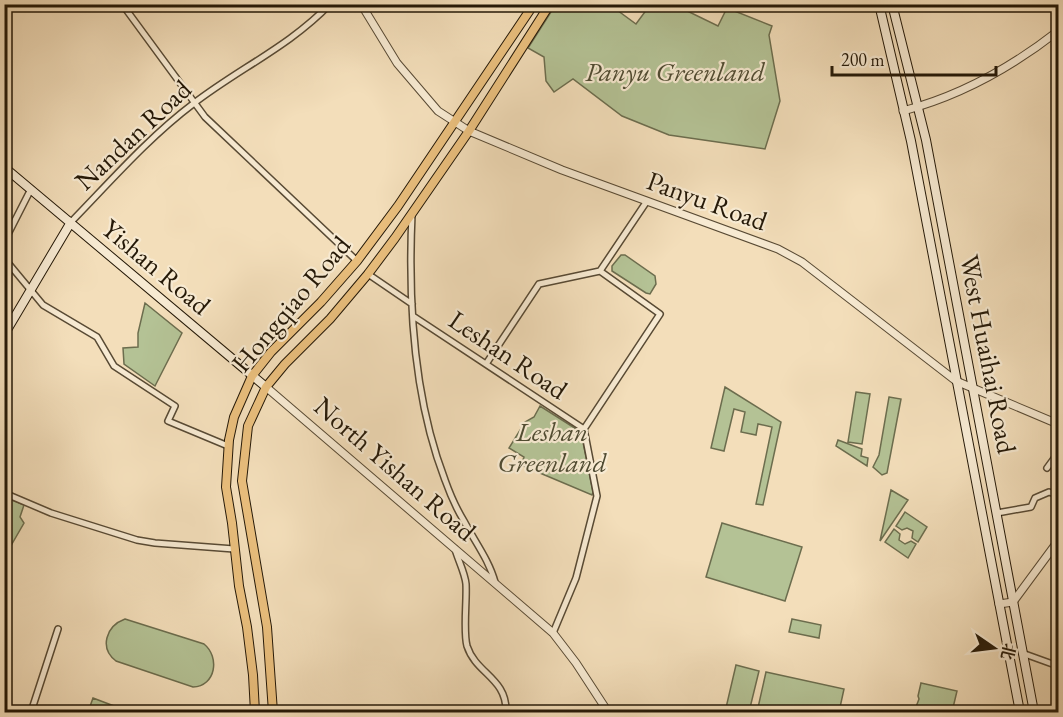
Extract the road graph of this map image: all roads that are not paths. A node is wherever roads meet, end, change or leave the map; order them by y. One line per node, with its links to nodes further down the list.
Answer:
1 (122, 4): 9 (street)
2 (330, 4): 9 (street, Nandan Road)
3 (361, 4): 12 (street, Panyu Road)
4 (534, 4): 12 (main road, Hongqiao Road)
5 (550, 4): 13 (main road, Hongqiao Road)
6 (879, 4): 11 (main road, West Huaihai Road)
7 (892, 4): 10 (main road, West Huaihai Road)
8 (1059, 30): 10 (street)
9 (193, 104): 18 (street, Nandan Road); 21 (street)
10 (917, 108): 11 (street); 32 (main road, West Huaihai Road)
11 (903, 111): 30 (main road, West Huaihai Road)
12 (454, 122): 13 (street, Panyu Road); 21 (main road, Hongqiao Road)
13 (469, 131): 16 (street, Panyu Road); 17 (main road, Hongqiao Road)
14 (4, 167): 15 (main road, Yishan Road)
15 (31, 189): 18 (main road, Yishan Road); 19 (street)
16 (647, 201): 22 (street); 30 (street, Panyu Road)
17 (412, 213): 23 (main road, Hongqiao Road); 25 (street)
18 (71, 222): 24 (main road, Nandan Road); 29 (main road, Yishan Road)
19 (4, 242)
20 (4, 258): 24 (street)
21 (357, 261): 29 (main road, Hongqiao Road)
22 (600, 271): 28 (street); 34 (street)
23 (368, 274): 25 (street); 31 (main road, Hongqiao Road)
24 (32, 289): 27 (main road, Nandan Road); 35 (street)
25 (412, 304): 26 (street)
26 (413, 316): 28 (street, Leshan Road); 44 (street)
27 (4, 335)
28 (486, 364): 34 (street, Leshan Road)
29 (252, 376): 31 (main road, Yishan Road); 35 (main road, Hongqiao Road)
30 (956, 381): 32 (street, Panyu Road); 46 (main road, West Huaihai Road)
31 (266, 387): 42 (street, North Yishan Road); 53 (main road, Hongqiao Road)
32 (973, 388): 33 (street, Panyu Road); 40 (main road, West Huaihai Road)
33 (1059, 424)
34 (584, 429): 48 (street, Leshan Road)
35 (228, 446): 43 (main road, Hongqiao Road)
36 (1059, 453): 37 (street)
37 (1047, 468)
38 (4, 493): 43 (street)
39 (1059, 495): 40 (street)
40 (997, 513): 45 (main road, West Huaihai Road)
41 (1059, 541): 45 (street)
42 (454, 547): 44 (street, North Yishan Road); 54 (street)
43 (234, 549): 52 (main road, Hongqiao Road)
44 (495, 584): 48 (street, North Yishan Road)
45 (1013, 602): 46 (street); 49 (main road, West Huaihai Road)
46 (999, 604): 56 (main road, West Huaihai Road)
47 (58, 629): 51 (street)
48 (553, 633): 55 (street, North Yishan Road)
49 (1022, 653): 50 (street); 57 (main road, West Huaihai Road)
50 (1059, 666)
51 (31, 712)
52 (255, 712)
53 (273, 712)
54 (506, 712)
55 (608, 712)
56 (1020, 712)
57 (1034, 712)

